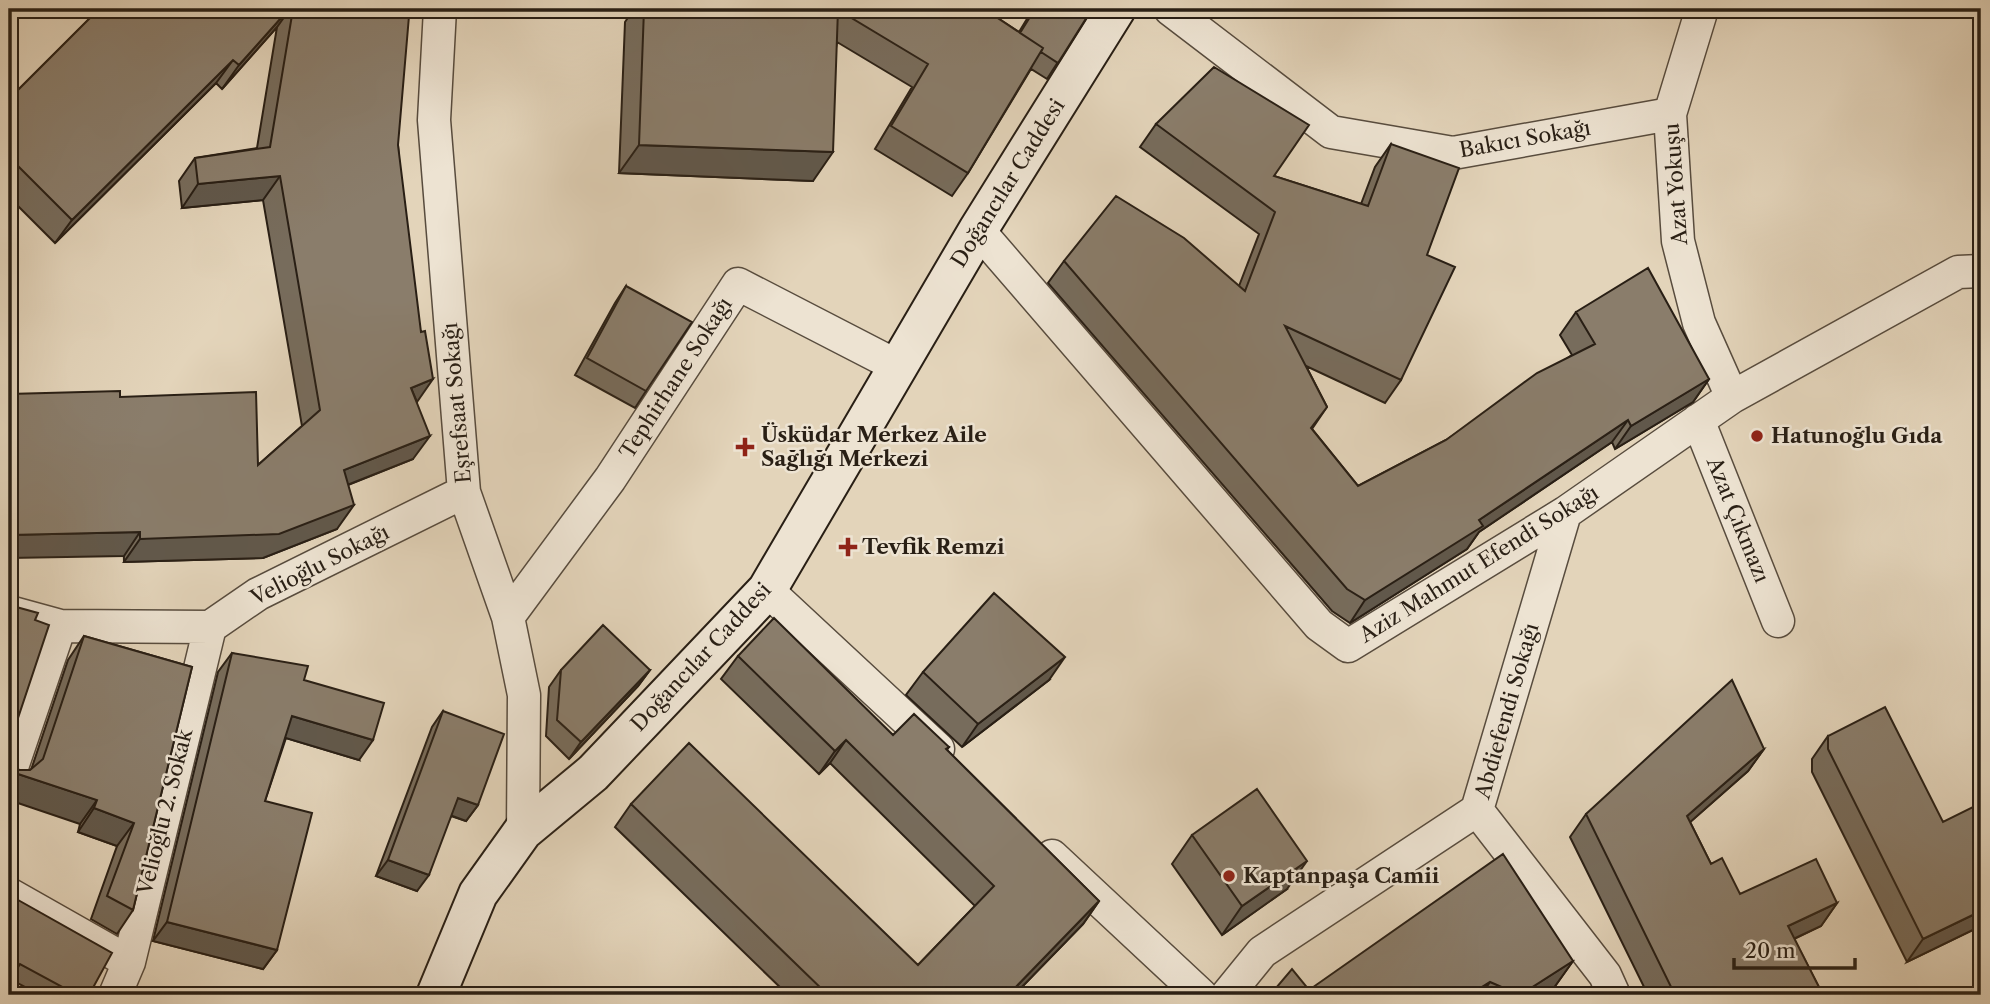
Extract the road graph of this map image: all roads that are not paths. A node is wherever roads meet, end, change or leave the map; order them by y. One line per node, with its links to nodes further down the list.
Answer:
1 (440, 9): 11 (street, Eşrefsaat Sokağı)
2 (1116, 9): 6 (street, Doğancılar Caddesi)
3 (1170, 9): 5 (street, Bakıcı Sokağı)
4 (1702, 9): 5 (street, Azat Yokuşu)
5 (1670, 114): 9 (street, Azat Yokuşu)
6 (978, 230): 8 (street, Doğancılar Caddesi); 12 (street, Aziz Mahmut Efendi Sokağı)
7 (1981, 271): 9 (street, Aziz Mahmut Efendi Sokağı)
8 (897, 366): 13 (street, Doğancılar Caddesi); 15 (street, Tephirhane Sokağı)
9 (1732, 397): 10 (street, Aziz Mahmut Efendi Sokağı)
10 (1699, 420): 12 (street, Aziz Mahmut Efendi Sokağı); 16 (street, Azat Çıkmazı)
11 (464, 492): 15 (street, Eşrefsaat Sokağı); 18 (street, Velioğlu Sokağı)
12 (1565, 513): 21 (street, Abdiefendi Sokağı)
13 (767, 590): 19 (street); 22 (street, Doğancılar Caddesi)
14 (9, 612): 17 (street)
15 (508, 617): 22 (street, Eşrefsaat Sokağı)
16 (1778, 621)
17 (60, 626): 18 (street); 20 (street)
18 (210, 628): 25 (street, Velioğlu 2. Sokak)
19 (959, 769)
20 (9, 776)
21 (1477, 810): 29 (street, Abdiefendi Sokağı); 30 (street)
22 (523, 831): 27 (street, Doğancılar Caddesi)
23 (1030, 835): 28 (street)
24 (9, 894): 25 (street)
25 (129, 962): 26 (street, Velioğlu 2. Sokak)
26 (116, 995)
27 (436, 995)
28 (1201, 995)
29 (1227, 995)
30 (1614, 995)

